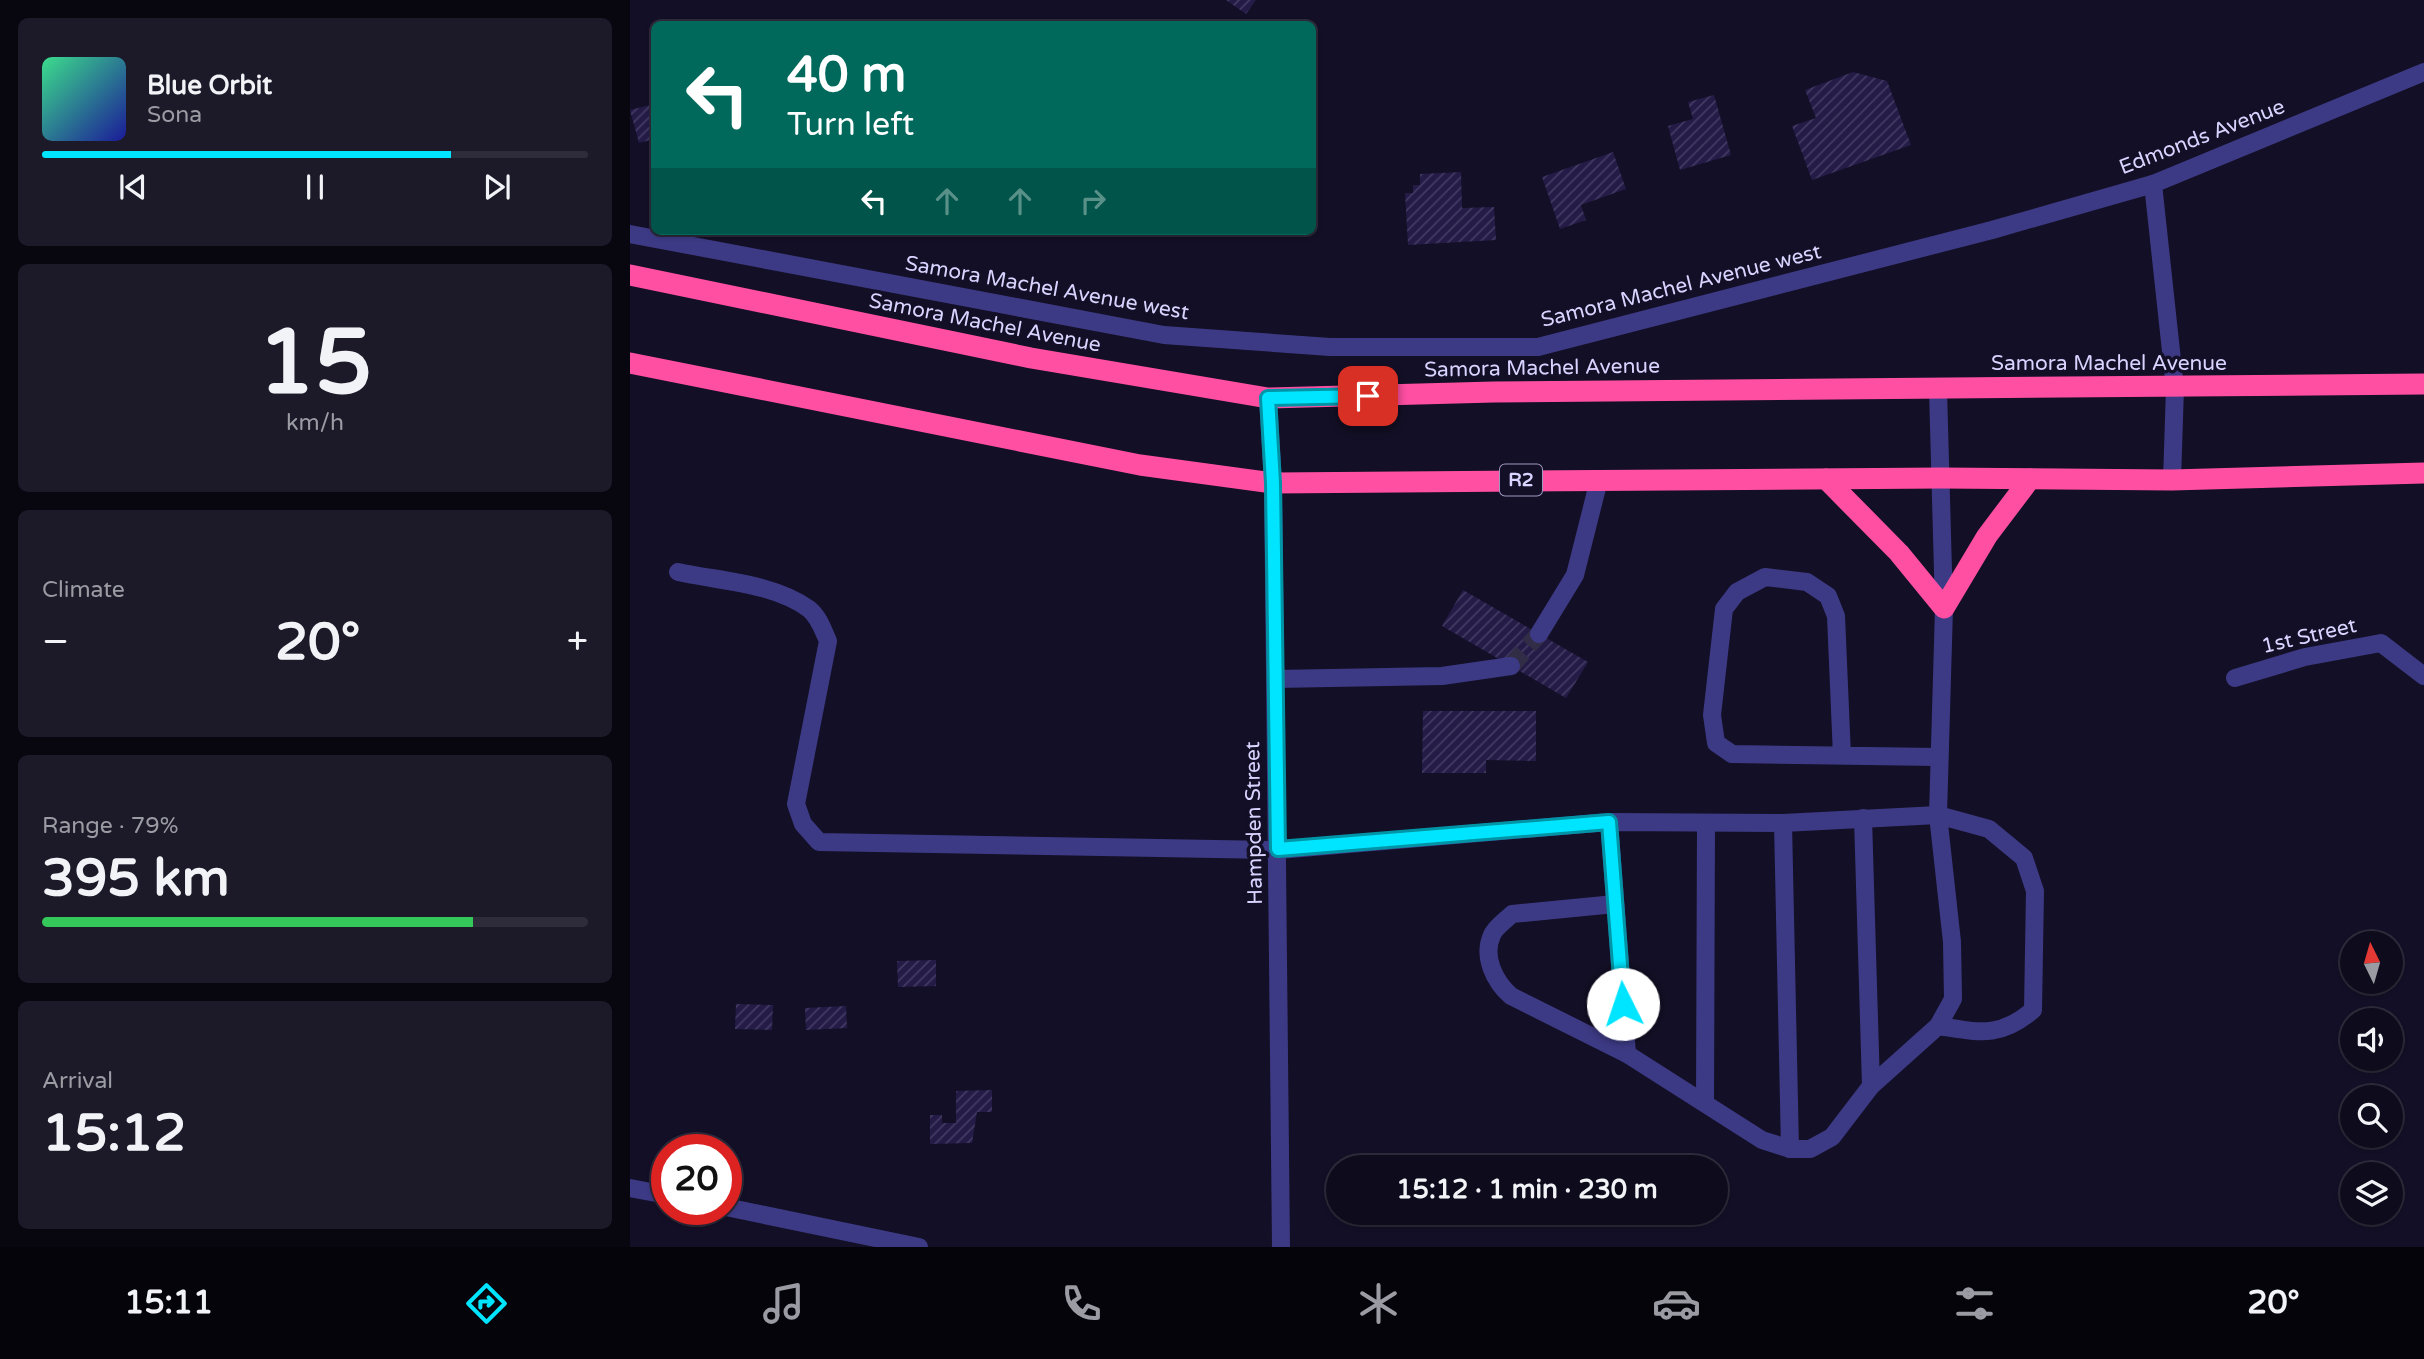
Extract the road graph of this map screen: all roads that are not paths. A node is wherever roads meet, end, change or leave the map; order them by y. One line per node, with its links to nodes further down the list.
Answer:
1 (2424, 72): 2 (street, Edmonds Avenue)
2 (2152, 184): 3 (street, Edmonds Avenue); 8 (street)
3 (1992, 230): 4 (street, Samora Machel Avenue west)
4 (630, 234)
5 (630, 275): 10 (highway, Samora Machel Avenue)
6 (630, 363): 17 (highway, R2)
7 (2424, 384): 8 (highway, Samora Machel Avenue)
8 (2175, 388): 9 (highway, Samora Machel Avenue); 16 (street)
9 (1938, 389): 10 (highway, Samora Machel Avenue); 12 (street)
10 (1268, 398): 17 (street, Hampden Street)
11 (2424, 473): 16 (highway, R2)
12 (1941, 478): 13 (highway, R2); 14 (highway, R2); 19 (street)
13 (1826, 479): 15 (highway, R2); 19 (highway)
14 (2030, 479): 16 (highway, R2); 19 (highway)
15 (1599, 480): 17 (highway, R2); 20 (street)
16 (2172, 480)
17 (1273, 483): 24 (street, Hampden Street)
18 (678, 572): 32 (street)
19 (1944, 608): 26 (street)
20 (1539, 634)
21 (1511, 666): 24 (street)
22 (2424, 676): 23 (street, 1st Street)
23 (2235, 678)
24 (1275, 679): 32 (street, Hampden Street)
25 (1842, 756): 25 (street); 26 (street)
26 (1937, 757): 27 (street)
27 (1938, 815): 28 (street); 34 (street); 34 (street)
28 (1863, 818): 31 (street); 36 (street)
29 (1609, 822): 30 (street); 32 (street); 33 (street)
30 (1706, 822): 31 (street); 37 (street)
31 (1783, 823): 38 (street)
32 (1278, 849): 43 (street, Hampden Street)
33 (1615, 904): 35 (street); 35 (street)
34 (1938, 1026): 36 (street)
35 (1627, 1054): 37 (street)
36 (1871, 1086): 38 (street)
37 (1705, 1103): 38 (street)
38 (1790, 1149)
39 (630, 1188): 40 (street)
40 (651, 1192)
41 (742, 1211): 42 (street)
42 (919, 1247)
43 (1281, 1247)

